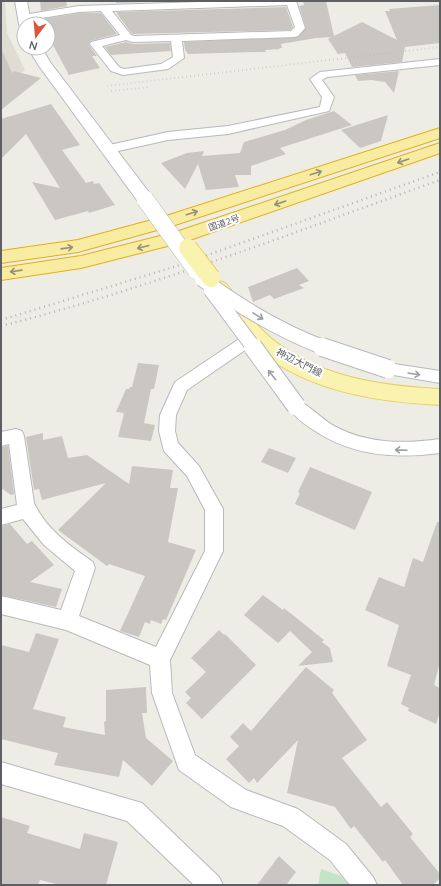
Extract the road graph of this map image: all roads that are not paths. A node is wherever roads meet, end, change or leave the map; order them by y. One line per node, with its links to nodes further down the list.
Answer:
1 (21, 1): 4 (street)
2 (291, 1): 3 (street); 7 (street)
3 (104, 8): 5 (street); 6 (street)
4 (23, 16)
5 (47, 16)
6 (127, 37): 7 (street); 7 (street)
7 (176, 38)
8 (40, 56): 12 (street)
9 (440, 62): 12 (street)
10 (440, 133): 13 (highway, 国道2号, one-way to 10)
11 (440, 148): 14 (highway, 国道2号, one-way to 14)
12 (109, 149): 17 (street, bridge)
13 (170, 221): 14 (main road, 神辺大門線); 15 (highway, 国道2号, one-way to 13)
14 (185, 242): 16 (highway, 国道2号, one-way to 16); 17 (main road, 神辺大門線, bridge)
15 (1, 258)
16 (1, 274)
17 (207, 279): 18 (main road, 神辺大門線); 19 (street, one-way to 19, bridge); 22 (street, one-way to 17, bridge)
18 (256, 335): 20 (main road, 神辺大門線); 27 (street)
19 (440, 377)
20 (440, 397)
21 (1, 439): 23 (street)
22 (440, 446)
23 (28, 510): 24 (street); 26 (street)
24 (1, 517)
25 (1, 605): 26 (street)
26 (67, 621): 27 (street)
27 (160, 658): 30 (street)
28 (1, 773): 29 (street)
29 (211, 885)
30 (365, 885)

